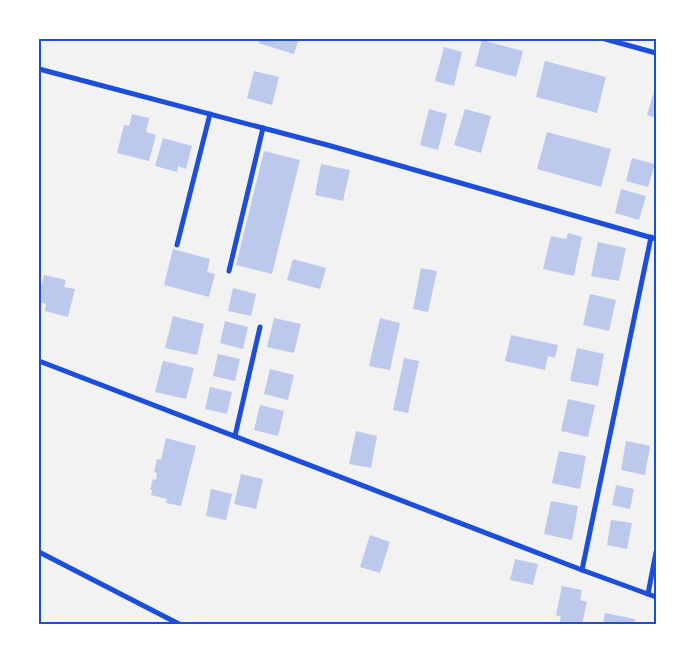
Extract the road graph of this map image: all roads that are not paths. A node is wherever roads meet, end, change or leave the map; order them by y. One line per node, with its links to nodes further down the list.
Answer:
1 (605, 39): 2 (street)
2 (656, 53)
3 (39, 69): 4 (street)
4 (210, 114): 5 (street); 7 (street)
5 (263, 128): 6 (street); 8 (street)
6 (654, 238): 14 (street)
7 (177, 245)
8 (229, 271)
9 (260, 327): 11 (street)
10 (39, 361): 11 (street)
11 (235, 436): 14 (street)
12 (39, 552): 17 (street)
13 (656, 552): 15 (street)
14 (582, 570): 15 (street)
15 (648, 594): 16 (street)
16 (656, 597)
17 (179, 624)

